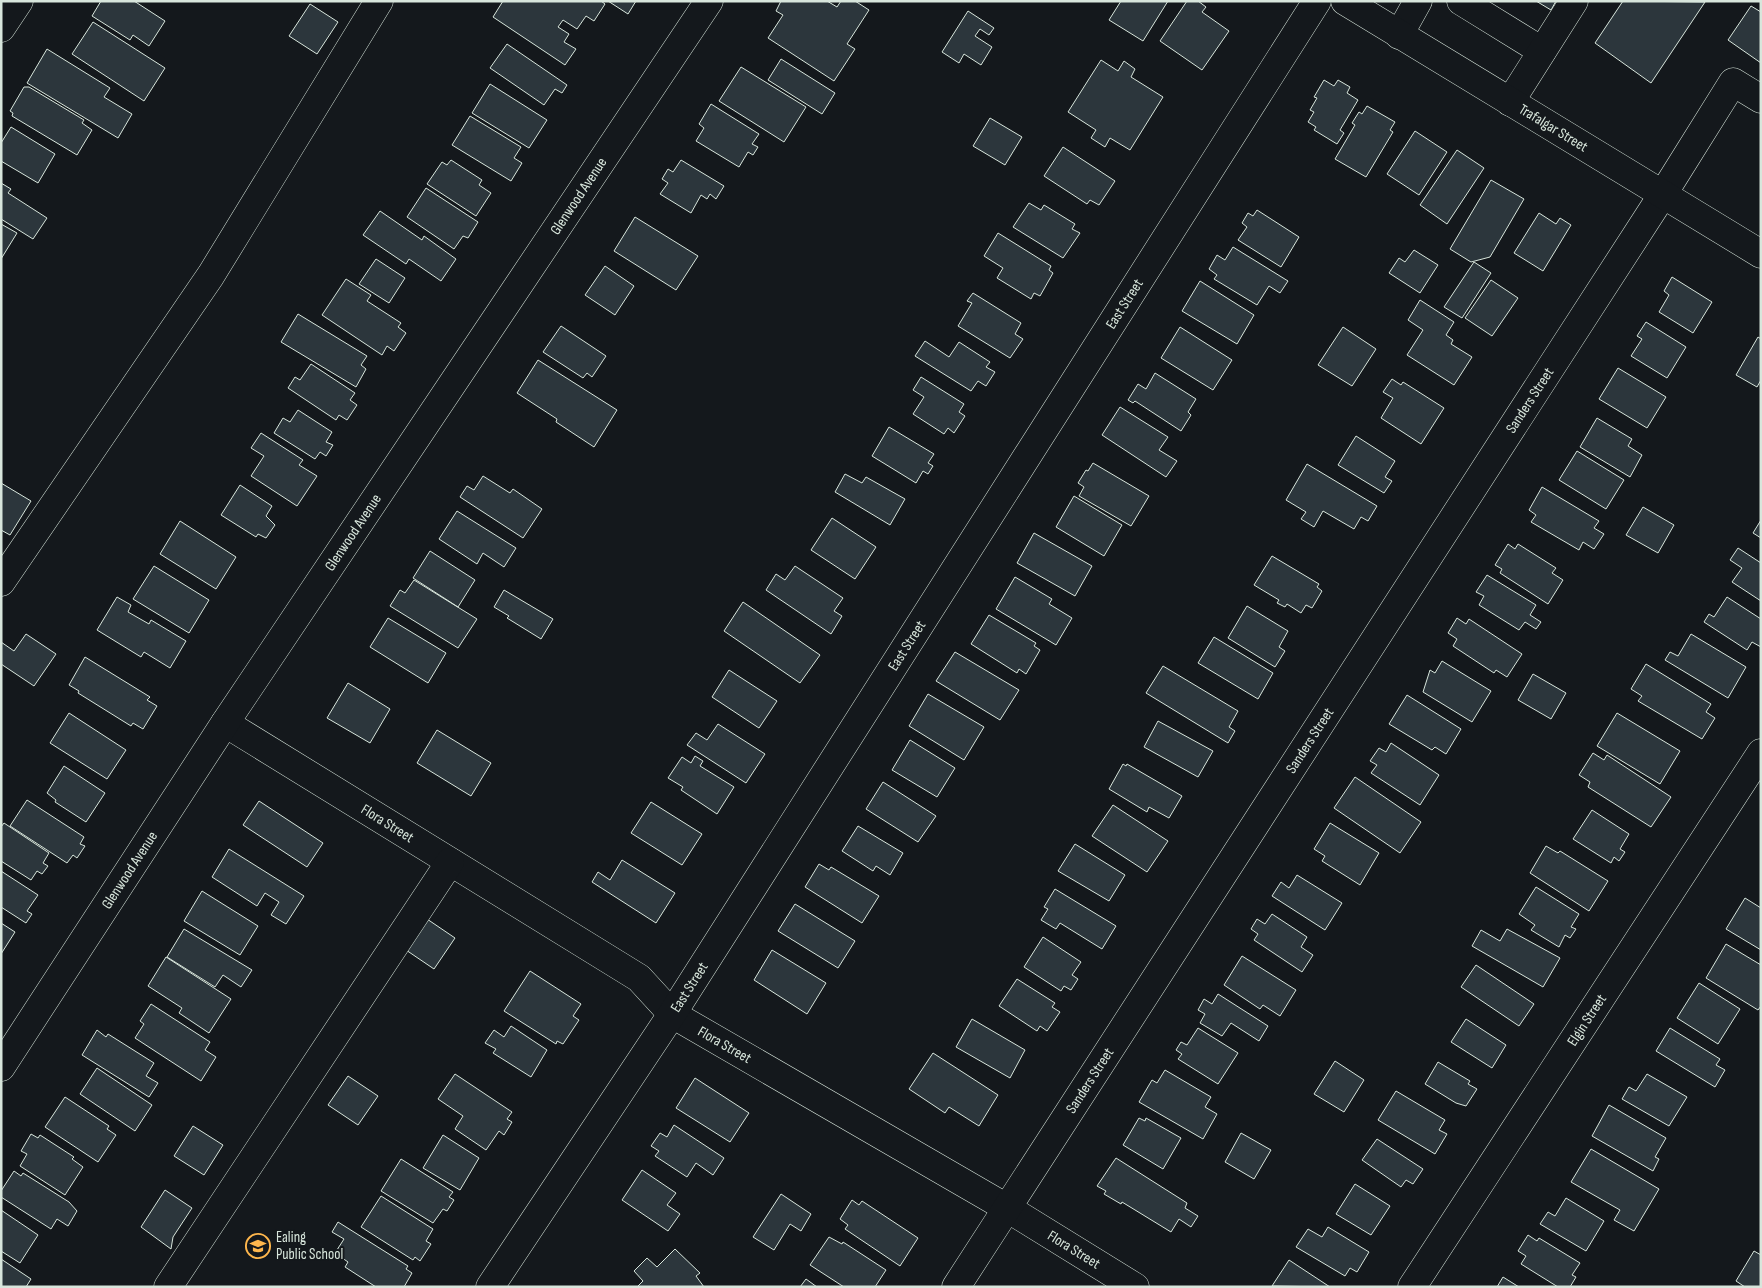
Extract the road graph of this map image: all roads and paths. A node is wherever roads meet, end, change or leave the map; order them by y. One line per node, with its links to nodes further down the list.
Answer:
1 (19, 1): 9 (street)
2 (379, 1): 16 (street)
3 (709, 1): 17 (street, Glenwood Avenue)
4 (1317, 1): 20 (street, East Street)
5 (1345, 1): 10 (street, Trafalgar Street)
6 (1418, 1): 10 (street)
7 (1461, 1): 11 (street)
8 (1574, 1): 11 (street)
9 (1, 28)
10 (1399, 34): 13 (street, Trafalgar Street)
11 (1542, 51): 13 (street)
12 (1761, 99): 14 (street, Sanders Street)
13 (1510, 102): 14 (street, Trafalgar Street)
14 (1663, 194): 15 (street, Trafalgar Street); 22 (street, Sanders Street)
15 (1761, 254)
16 (1, 582)
17 (224, 723): 19 (street, Flora Street); 21 (street, Glenwood Avenue)
18 (1761, 753): 27 (street, Elgin Street)
19 (450, 862): 20 (street, Flora Street); 23 (street)
20 (672, 1014): 22 (street, Flora Street); 24 (street, East Street)
21 (1, 1067)
22 (1007, 1208): 25 (street, Sanders Street); 26 (street, Flora Street)
23 (168, 1287)
24 (490, 1287)
25 (956, 1287)
26 (1135, 1287)
27 (1412, 1287)

